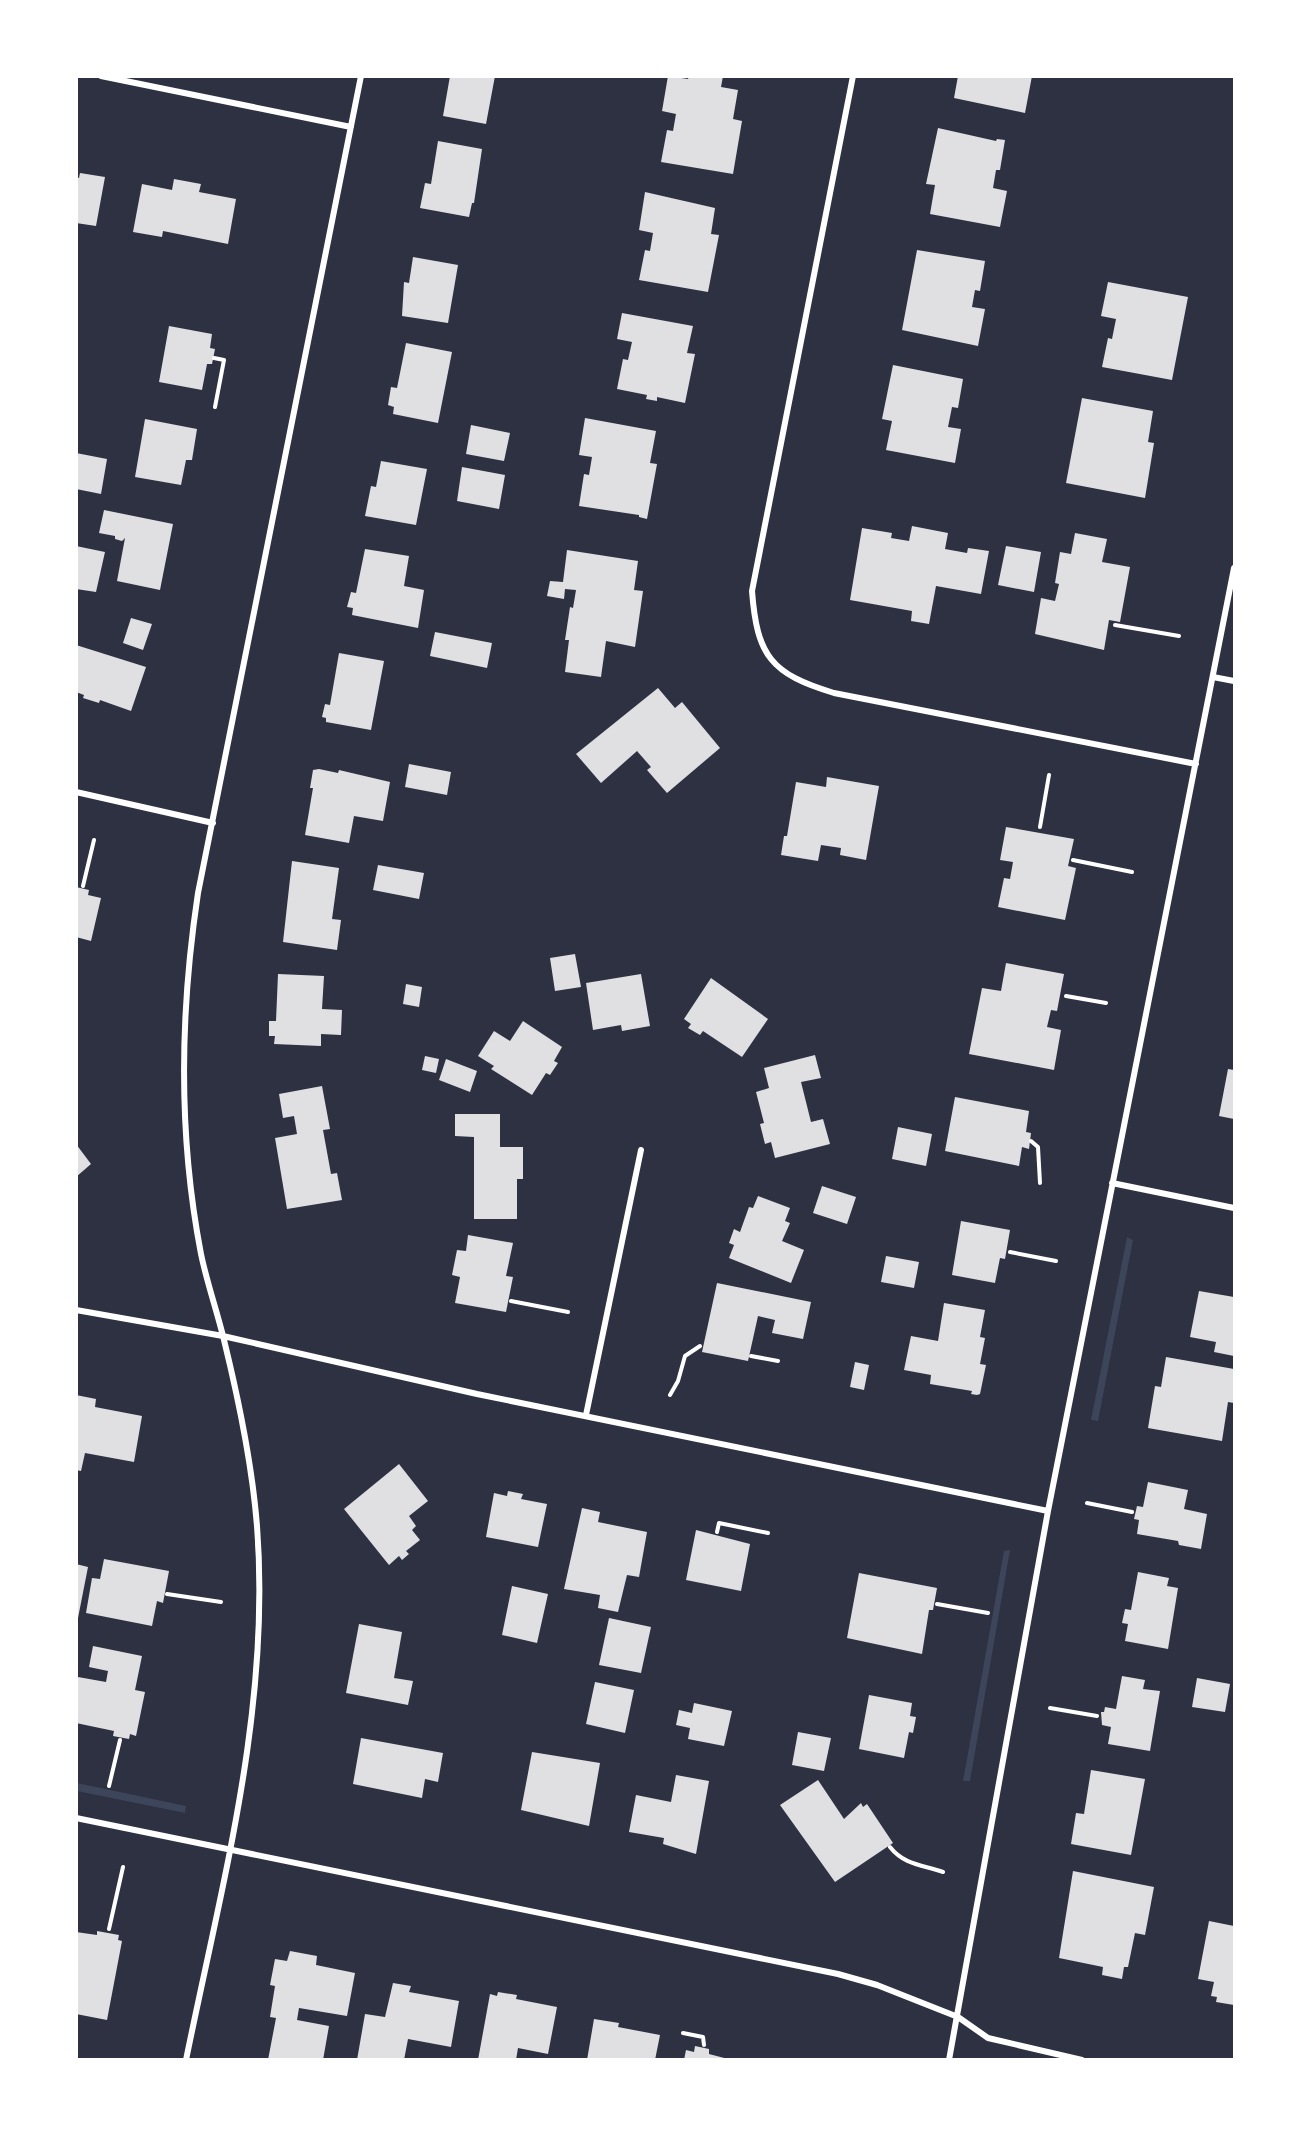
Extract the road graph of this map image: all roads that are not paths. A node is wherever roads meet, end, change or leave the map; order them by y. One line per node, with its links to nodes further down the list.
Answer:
1 (101, 76): 4 (street)
2 (361, 76): 4 (street)
3 (853, 76): 8 (street)
4 (351, 127): 10 (street)
5 (1234, 568): 6 (street)
6 (1213, 677): 7 (street); 8 (street)
7 (1234, 681)
8 (1196, 764): 12 (street)
9 (76, 792): 10 (street)
10 (213, 823): 15 (street)
11 (641, 1150): 16 (street)
12 (1112, 1183): 13 (street); 17 (street)
13 (1234, 1208)
14 (76, 1310): 15 (street)
15 (223, 1336): 16 (street); 19 (street)
16 (585, 1415): 17 (street)
17 (1048, 1510): 20 (street)
18 (76, 1818): 19 (street)
19 (230, 1850): 20 (street); 21 (street)
20 (958, 2017): 22 (street); 23 (street)
21 (186, 2060)
22 (949, 2060)
23 (1082, 2060)

